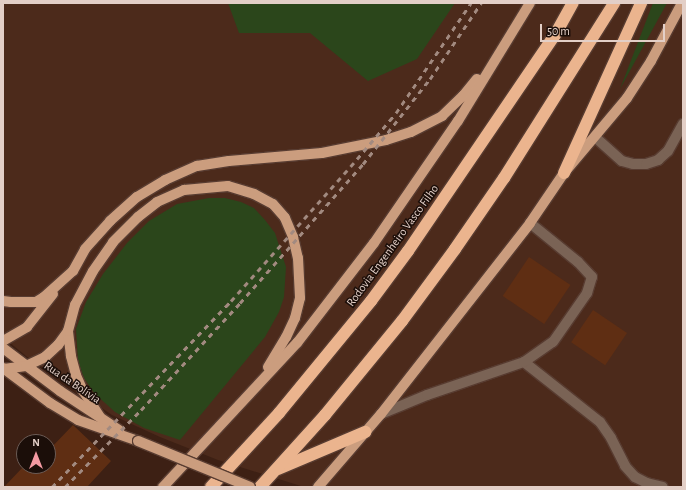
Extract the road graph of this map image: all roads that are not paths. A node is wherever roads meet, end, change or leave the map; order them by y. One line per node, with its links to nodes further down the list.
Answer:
1 (530, 3): 6 (main road)
2 (573, 3): 26 (highway, Rodovia Engenheiro Vasco Filho)
3 (614, 3): 24 (highway)
4 (641, 3): 9 (highway)
5 (682, 3): 8 (main road)
6 (510, 34): 11 (main road); 19 (main road)
7 (683, 124): 8 (lane)
8 (595, 136): 9 (main road)
9 (564, 173): 10 (main road)
10 (530, 222): 16 (lane); 20 (main road)
11 (62, 283): 12 (main road); 14 (main road)
12 (3, 301)
13 (68, 331): 17 (main road); 19 (main road); 21 (main road)
14 (3, 341)
15 (3, 348): 17 (main road, Rua da Bolívia)
16 (524, 362): 20 (lane); 30 (lane)
17 (26, 366): 18 (main road); 21 (main road, Rua da Bolívia)
18 (4, 369): 23 (main road, Rua da Bolívia)
19 (260, 381): 25 (main road)
20 (381, 414): 22 (main road)
21 (100, 417): 23 (main road, Rua da Bolívia)
22 (365, 432): 24 (highway); 29 (main road)
23 (128, 437): 27 (main road, Rua da Bolívia, bridge)
24 (275, 471): 28 (highway)
25 (163, 487)
26 (211, 487)
27 (250, 487)
28 (260, 487)
29 (318, 487)
30 (663, 487)

